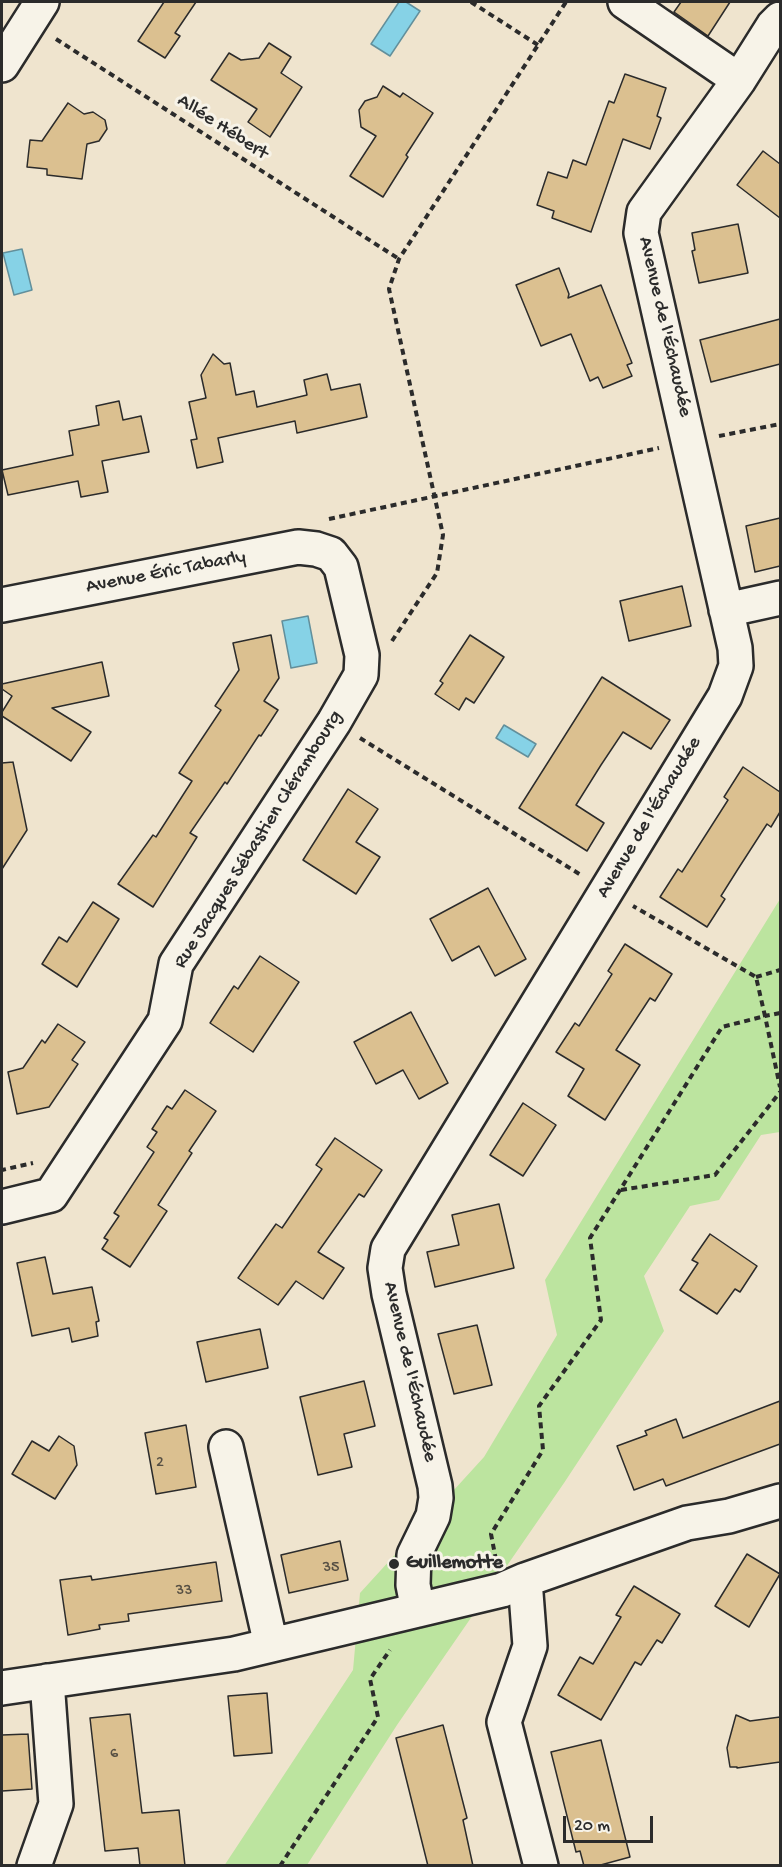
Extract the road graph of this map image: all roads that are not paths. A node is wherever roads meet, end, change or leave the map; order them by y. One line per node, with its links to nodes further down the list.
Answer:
1 (625, 2): 5 (street)
2 (36, 12): 4 (street)
3 (778, 31): 5 (street, Avenue de l'Échaudée)
4 (2, 64)
5 (739, 80): 8 (street, Avenue de l'Échaudée)
6 (780, 598): 8 (street)
7 (2, 606): 9 (street, Avenue Éric Tabarly)
8 (726, 610): 14 (street, Avenue de l'Échaudée)
9 (361, 675): 10 (street, Rue Jacques Sébastien Clérambourg)
10 (2, 1207)
11 (226, 1448): 15 (street)
12 (780, 1501): 13 (street)
13 (514, 1585): 14 (street); 19 (street)
14 (418, 1610): 15 (street)
15 (271, 1645): 16 (street)
16 (47, 1681): 17 (street); 18 (street)
17 (2, 1688)
18 (34, 1866)
19 (541, 1866)

